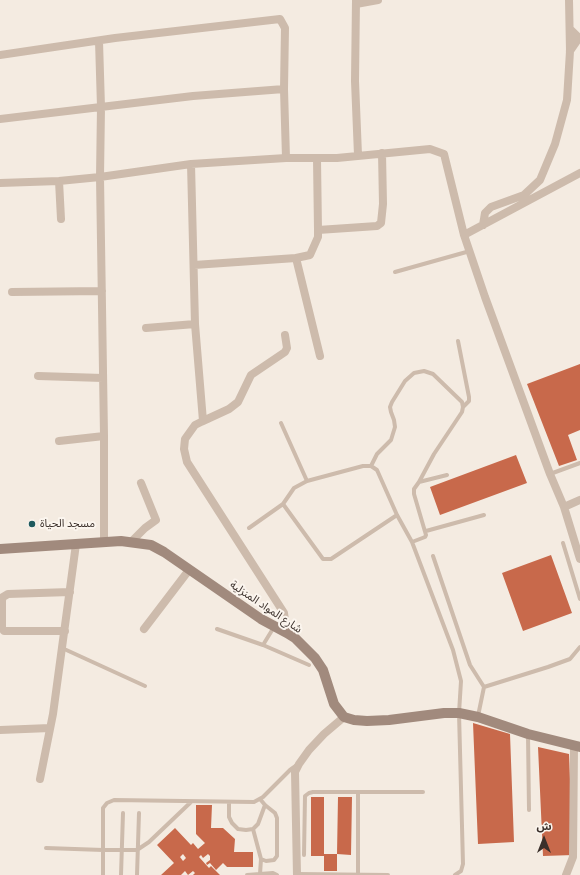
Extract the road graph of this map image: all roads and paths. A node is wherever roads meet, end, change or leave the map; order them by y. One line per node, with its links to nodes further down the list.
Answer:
1 (378, 0): 3 (street)
2 (569, 0): 4 (street)
3 (356, 2): 13 (street)
4 (570, 29): 5 (street); 7 (street)
5 (580, 38): 7 (street)
6 (99, 41): 8 (street); 9 (street); 10 (street)
7 (570, 51): 22 (street)
8 (0, 55)
9 (284, 89): 10 (street); 14 (street)
10 (102, 108): 11 (street); 18 (street)
11 (0, 119)
12 (382, 153): 13 (street); 23 (street); 24 (street)
13 (358, 155): 15 (street)
14 (286, 158): 15 (street); 16 (street)
15 (317, 159): 23 (street)
16 (192, 164): 18 (street); 27 (street)
17 (580, 173): 22 (street)
18 (100, 177): 19 (street); 29 (street)
19 (59, 181): 20 (street); 21 (street)
20 (0, 183)
21 (61, 220)
22 (484, 225): 24 (street)
23 (318, 230): 26 (street)
24 (464, 236): 25 (street)
25 (470, 251): 28 (lane); 45 (street)
26 (296, 258): 27 (street); 35 (street)
27 (194, 265): 31 (street)
28 (395, 272)
29 (102, 291): 30 (street); 37 (street)
30 (12, 292)
31 (195, 324): 32 (street); 39 (street)
32 (146, 328)
33 (285, 335): 39 (street)
34 (458, 341): 38 (lane)
35 (320, 356)
36 (38, 376): 37 (street)
37 (103, 378): 41 (street)
38 (463, 407): 44 (lane); 48 (lane)
39 (203, 421): 72 (street)
40 (281, 423): 47 (lane)
41 (104, 436): 42 (street); 57 (street)
42 (59, 441)
43 (580, 463): 45 (lane)
44 (371, 466): 47 (lane); 53 (lane)
45 (550, 474): 52 (street)
46 (447, 475): 48 (lane)
47 (307, 481): 51 (lane)
48 (420, 482): 56 (lane)
49 (141, 483): 58 (street)
50 (580, 500): 52 (street)
51 (283, 504): 53 (lane); 55 (lane)
52 (564, 507): 64 (street)
53 (398, 515): 59 (lane)
54 (484, 515): 56 (lane)
55 (249, 528)
56 (426, 531): 59 (lane)
57 (104, 542): 58 (street, شارع المواد المنزلية); 61 (street, شارع المواد المنزلية)
58 (132, 542): 65 (street, شارع المواد المنزلية)
59 (412, 542): 79 (lane)
60 (564, 543): 67 (lane)
61 (76, 544): 62 (street, شارع المواد المنزلية); 66 (street)
62 (0, 548)
63 (433, 556): 78 (lane)
64 (580, 558)
65 (189, 570): 68 (street, شارع المواد المنزلية); 69 (street)
66 (70, 592): 71 (street); 71 (street)
67 (580, 599)
68 (274, 627): 72 (street, شارع المواد المنزلية); 73 (lane)
69 (144, 629)
70 (217, 629): 73 (lane)
71 (65, 631): 75 (street)
72 (287, 633): 80 (street, شارع المواد المنزلية)
73 (263, 645): 76 (lane)
74 (580, 647): 78 (lane)
75 (62, 648): 77 (lane); 82 (street)
76 (309, 665)
77 (145, 686)
78 (484, 688): 81 (lane)
79 (459, 713): 80 (street); 81 (street); 113 (lane)
80 (344, 717): 86 (street)
81 (478, 717): 84 (street)
82 (50, 728): 83 (street); 87 (street)
83 (0, 730)
84 (528, 734): 85 (street); 94 (lane)
85 (577, 747): 114 (street)
86 (299, 764): 90 (lane); 111 (street)
87 (40, 779)
88 (423, 792): 89 (lane)
89 (358, 793): 102 (lane); 105 (lane)
90 (260, 799): 92 (lane); 93 (lane)
91 (192, 802): 92 (lane); 99 (lane); 101 (lane)
92 (229, 802): 97 (lane)
93 (265, 805): 97 (lane); 103 (lane)
94 (529, 810)
95 (123, 813): 100 (lane)
96 (139, 813): 101 (lane)
97 (253, 829): 103 (lane)
98 (46, 848): 99 (lane)
99 (103, 850): 100 (lane); 106 (lane)
100 (123, 850): 101 (lane); 107 (lane)
101 (137, 850): 108 (lane)
102 (304, 855)
103 (261, 859): 104 (lane)
104 (260, 874): 109 (lane); 110 (lane)
105 (358, 874): 111 (lane); 112 (lane)
106 (103, 875)
107 (121, 875)
108 (137, 875)
109 (247, 875)
110 (277, 875)
111 (297, 875)
112 (388, 875)
113 (455, 875)
114 (566, 875)

